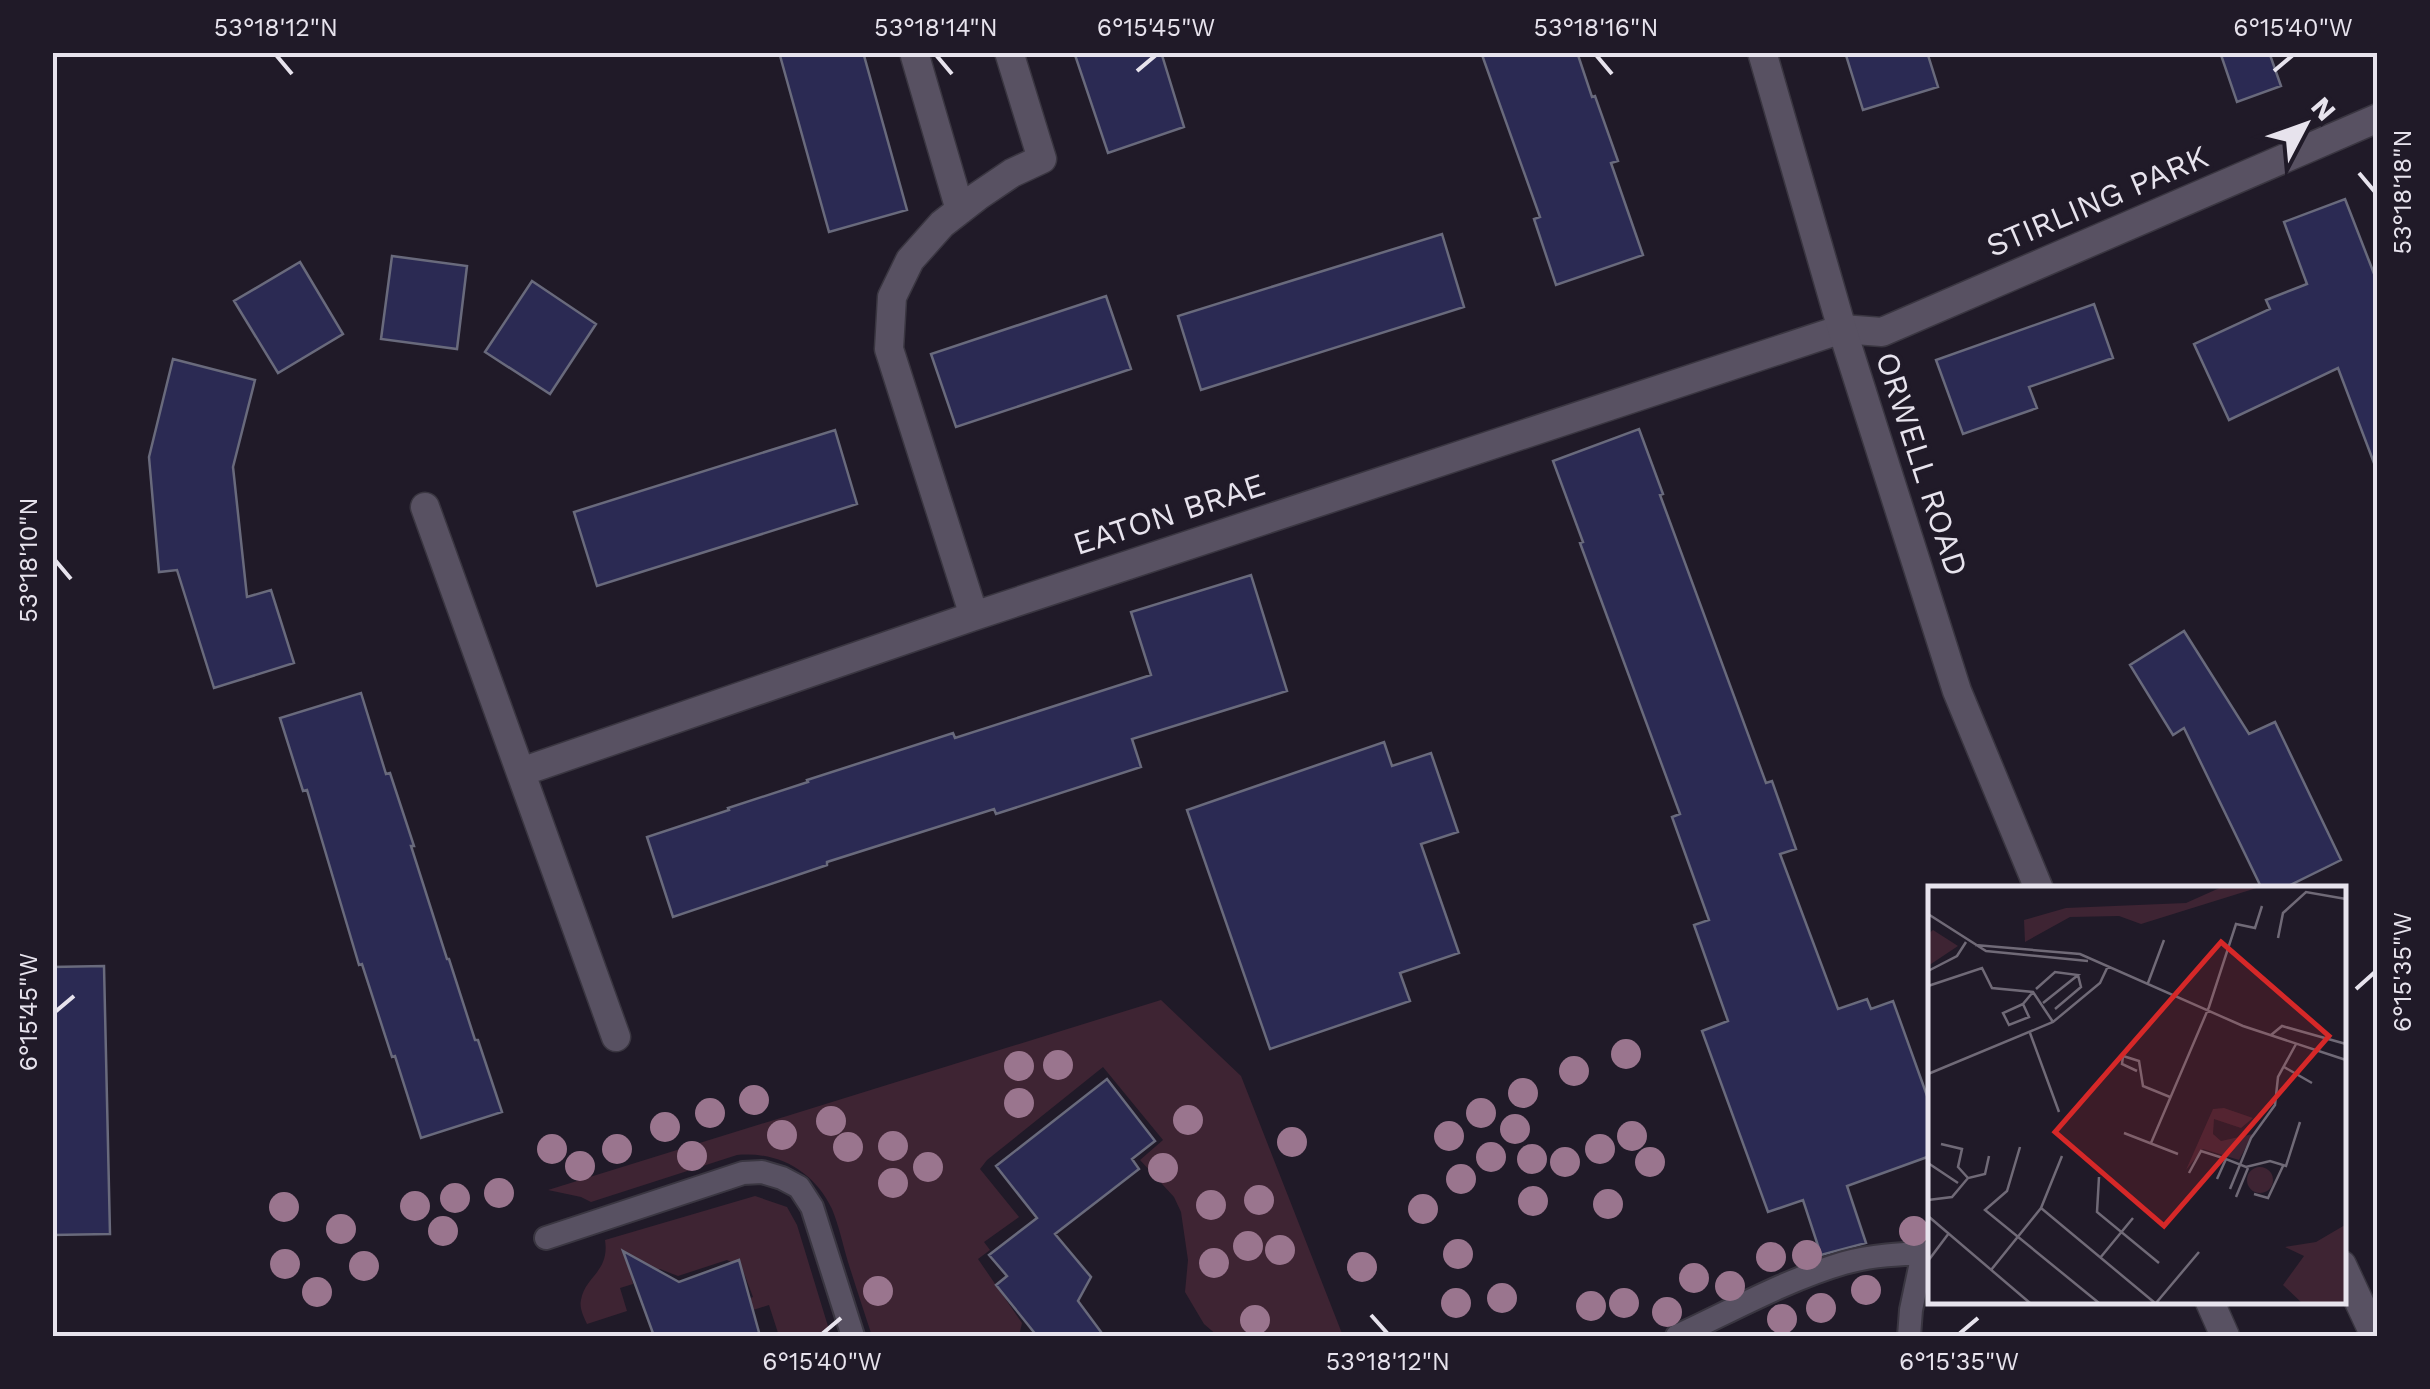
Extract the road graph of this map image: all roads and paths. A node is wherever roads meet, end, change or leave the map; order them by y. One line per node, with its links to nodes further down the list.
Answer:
1 (916, 52): 5 (street)
2 (1008, 52): 5 (street)
3 (1762, 52): 6 (street, ORWELL ROAD)
4 (2378, 118): 6 (street, STIRLING PARK)
5 (960, 210): 8 (street)
6 (1842, 329): 8 (street, EATON BRAE); 10 (street, ORWELL ROAD)
7 (425, 507): 9 (street)
8 (974, 616): 9 (street, EATON BRAE)
9 (521, 772): 11 (street)
10 (2038, 886)
11 (616, 1038)
12 (546, 1238): 16 (lane)
13 (1927, 1253): 17 (lane); 18 (lane)
14 (2345, 1271): 20 (street)
15 (2211, 1304): 19 (street)
16 (854, 1336)
17 (1677, 1336)
18 (1910, 1336)
19 (2225, 1336)
20 (2375, 1336)

